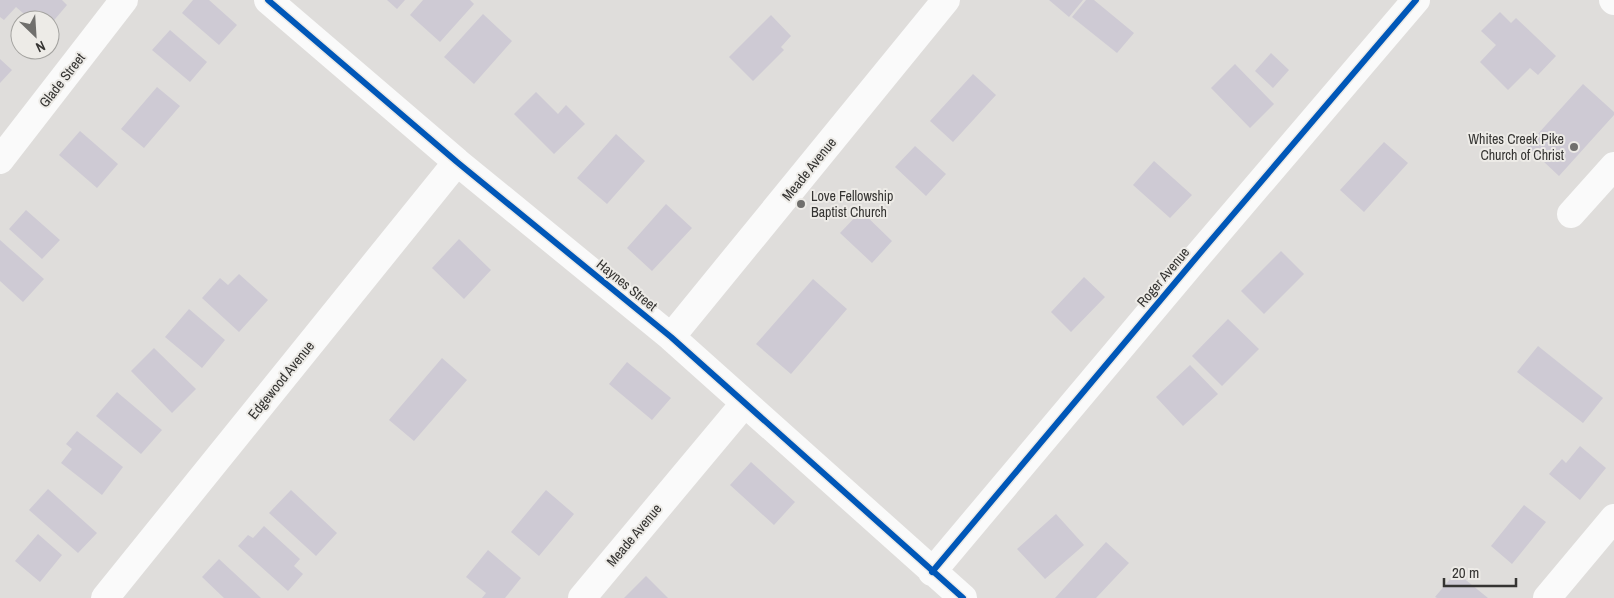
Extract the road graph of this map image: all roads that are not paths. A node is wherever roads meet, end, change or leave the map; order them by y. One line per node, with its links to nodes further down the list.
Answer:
1 (124, 0): 5 (street, Glade Street)
2 (268, 0): 6 (street, Haynes Street)
3 (946, 0): 9 (street, Meade Avenue)
4 (1416, 0): 12 (street, Roger Avenue)
5 (0, 160)
6 (456, 162): 9 (street, Haynes Street); 13 (street, Edgewood Avenue)
7 (1614, 166): 8 (street)
8 (1571, 214)
9 (671, 338): 10 (street, Haynes Street)
10 (744, 404): 12 (street, Haynes Street); 14 (street, Meade Avenue)
11 (1614, 518): 16 (street)
12 (932, 572): 15 (street, Haynes Street)
13 (105, 598)
14 (582, 598)
15 (963, 598)
16 (1547, 598)

